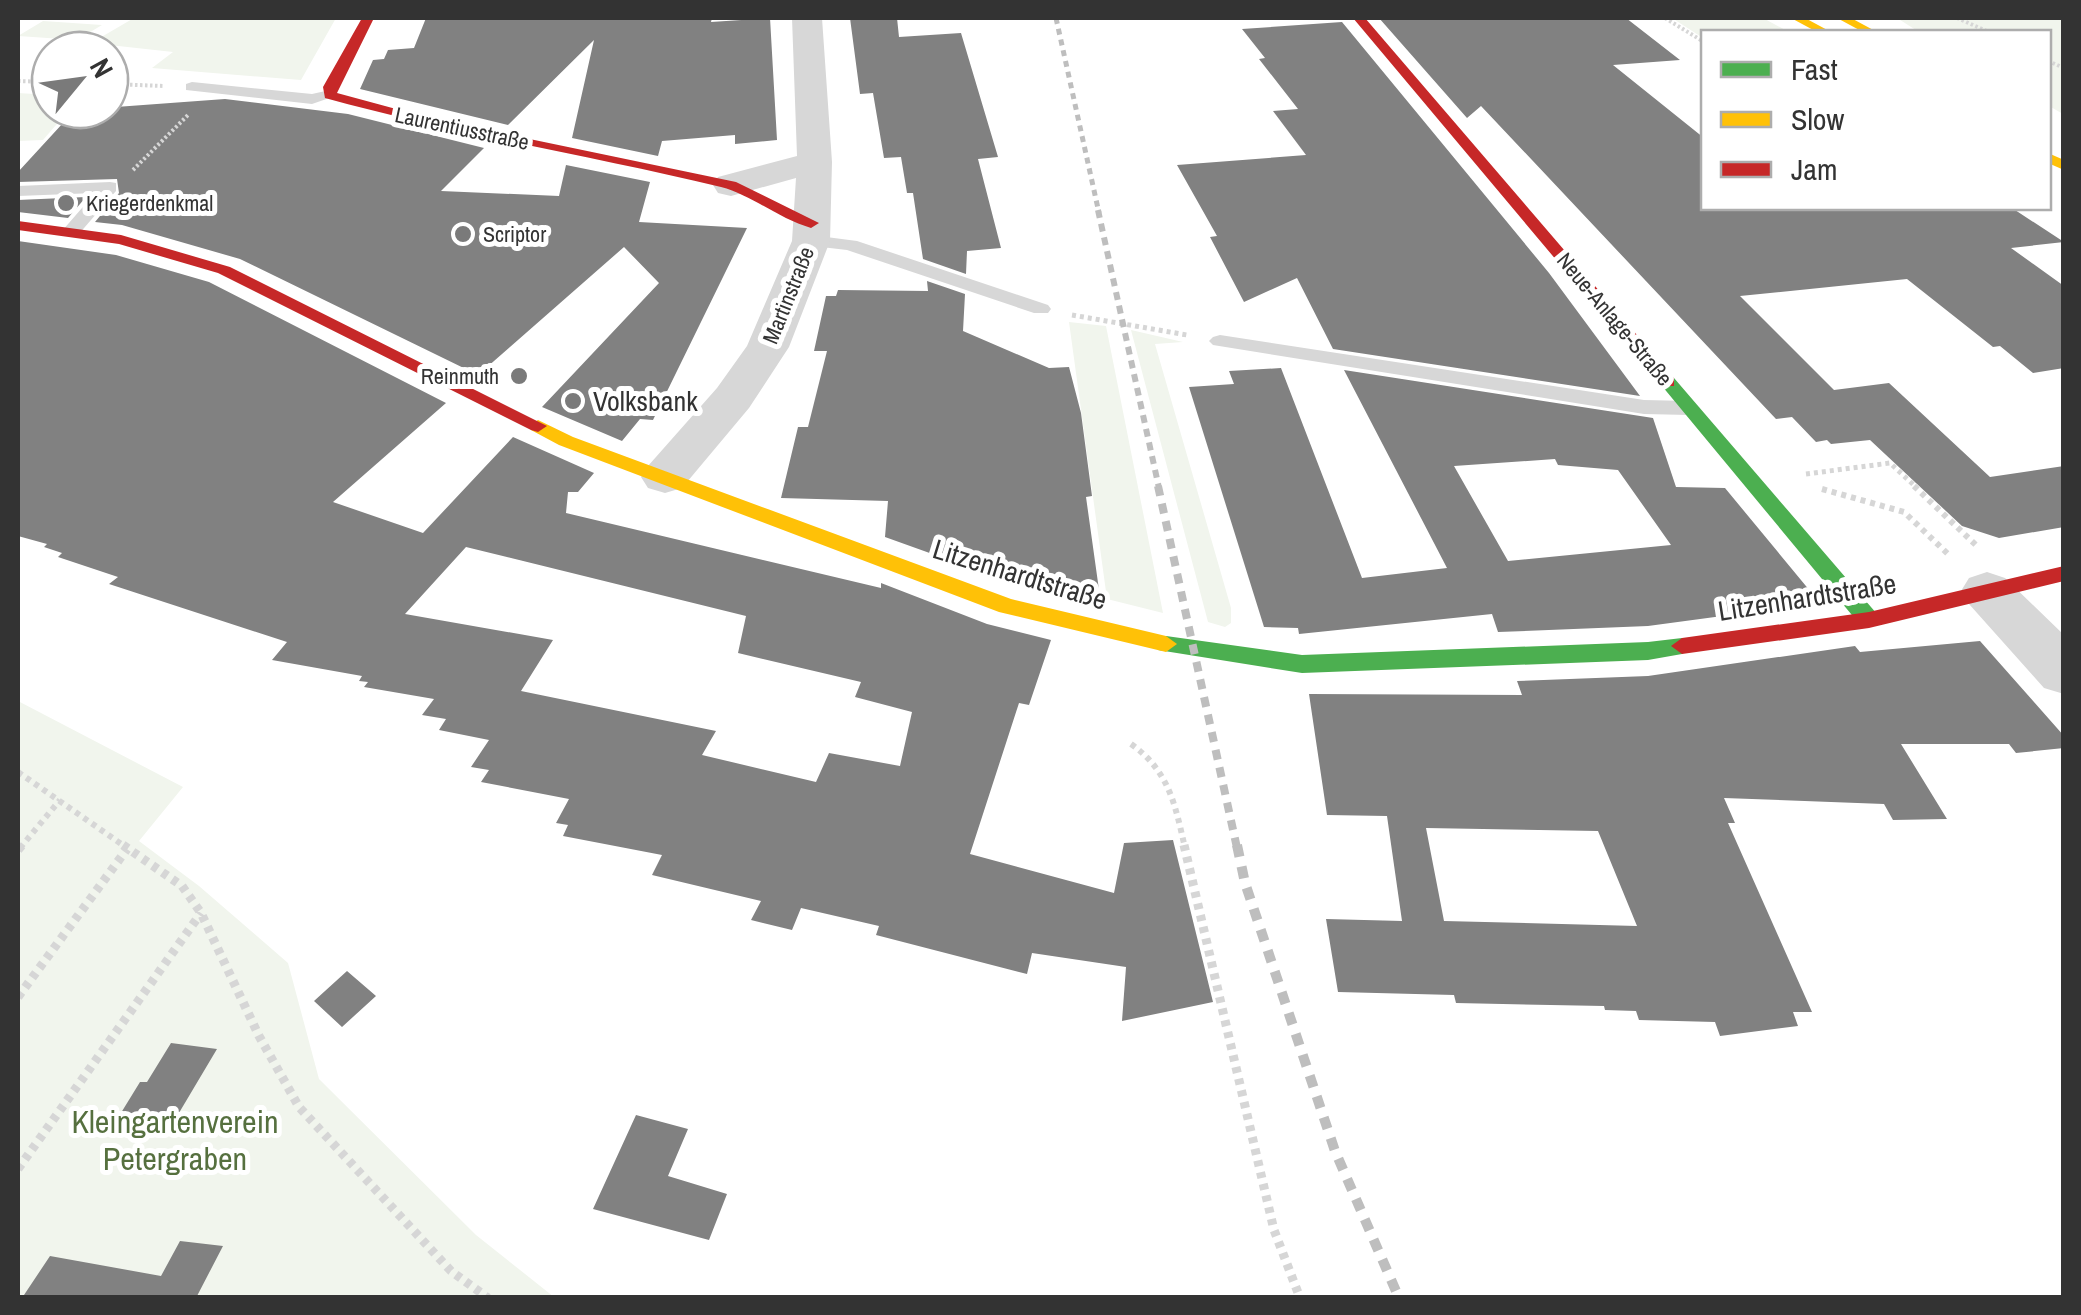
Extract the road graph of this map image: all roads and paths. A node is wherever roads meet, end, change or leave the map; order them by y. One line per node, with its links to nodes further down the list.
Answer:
1 (368, 18): 14 (main road)
2 (807, 18): 15 (street, Martinstraße)
3 (1360, 18): 24 (main road, Neue-Anlage-Straße)
4 (1665, 18): 11 (path)
5 (1798, 18): 8 (main road)
6 (1843, 18): 9 (main road)
7 (1958, 18): 10 (path)
8 (1821, 30)
9 (1867, 30)
10 (1985, 30)
11 (1701, 40)
12 (130, 85): 13 (path)
13 (192, 87): 14 (lane, Laurentiusstraße); 17 (path)
14 (330, 96): 16 (main road, Laurentiusstraße)
15 (816, 162): 16 (street, Laurentiusstraße); 21 (street, Martinstraße)
16 (731, 186): 21 (main road, Laurentiusstraße)
17 (110, 187): 18 (lane); 20 (lane)
18 (18, 191)
19 (18, 226): 20 (main road, Litzenhardtstraße)
20 (71, 231): 25 (main road, Litzenhardtstraße)
21 (811, 232): 22 (lane, Laurentiusstraße); 25 (street, Martinstraße)
22 (1041, 309): 23 (path)
23 (1220, 341): 24 (lane)
24 (1690, 408): 26 (main road, Neue-Anlage-Straße)
25 (665, 477): 29 (main road, Litzenhardtstraße)
26 (1756, 486): 28 (path); 28 (path); 29 (main road, Neue-Anlage-Straße)
27 (2064, 573): 28 (main road, Litzenhardtstraße)
28 (2001, 587): 29 (main road, Litzenhardtstraße); 30 (street)
29 (1870, 620)
30 (2064, 673)
31 (1131, 744): 40 (path)
32 (18, 772): 33 (path)
33 (60, 800): 34 (path); 35 (path)
34 (127, 849): 36 (path); 37 (path)
35 (18, 850)
36 (200, 913): 38 (path); 39 (path)
37 (18, 997)
38 (18, 1169)
39 (488, 1298)
40 (1300, 1298)

